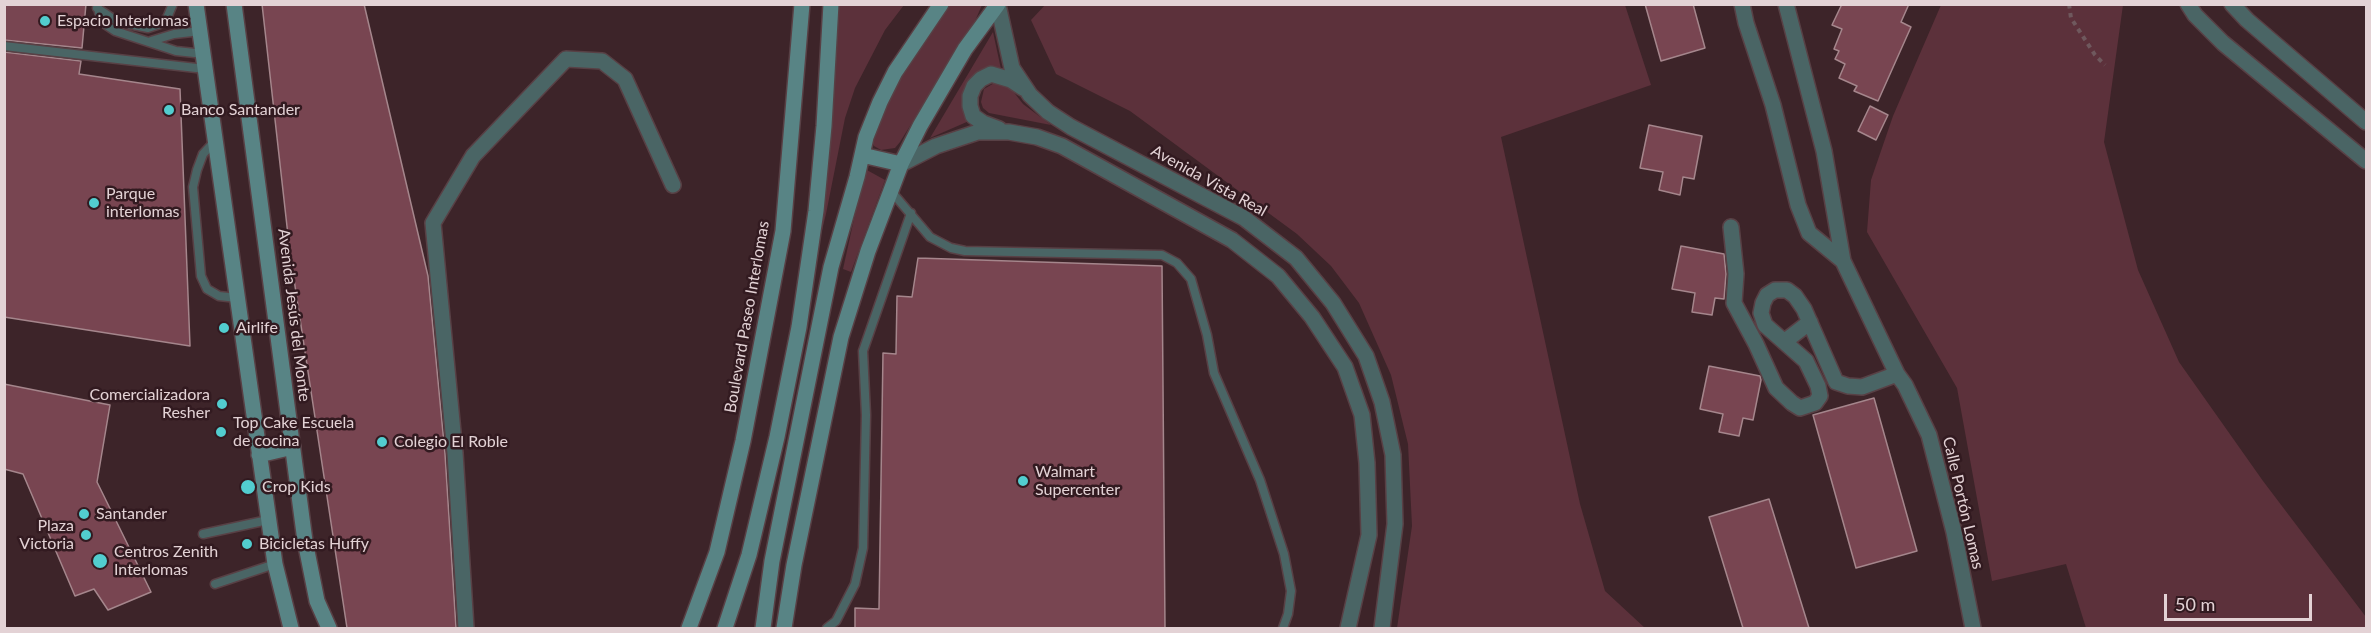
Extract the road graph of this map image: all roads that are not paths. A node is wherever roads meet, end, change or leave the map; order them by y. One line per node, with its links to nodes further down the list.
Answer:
1 (196, 4): 13 (main road)
2 (234, 4): 33 (main road, Avenida Jesús del Monte)
3 (802, 4): 42 (main road, Boulevard Paseo Interlomas)
4 (831, 4): 43 (main road)
5 (941, 4): 21 (main road)
6 (998, 4): 17 (street, Avenida Vista Real); 23 (main road)
7 (1742, 4): 28 (street, Calle Portón Lomas)
8 (1786, 4): 28 (street, Calle Portón Lomas)
9 (2188, 4): 22 (street)
10 (2232, 4): 18 (street)
11 (97, 6): 12 (lane); 14 (lane)
12 (172, 6)
13 (201, 31): 14 (lane); 16 (main road)
14 (151, 41): 16 (lane)
15 (4, 46): 16 (lane)
16 (204, 62): 20 (main road)
17 (1026, 90): 19 (street); 49 (street, Avenida Vista Real)
18 (2367, 122)
19 (1009, 132): 23 (street); 48 (street)
20 (215, 141): 29 (main road); 29 (lane)
21 (862, 155): 23 (main road); 44 (main road)
22 (2367, 161)
23 (901, 164): 25 (main road)
24 (673, 185): 41 (street)
25 (890, 190): 26 (lane); 45 (main road)
26 (911, 213): 46 (lane); 47 (lane)
27 (1731, 227): 31 (street)
28 (1844, 261): 32 (street, Calle Portón Lomas)
29 (237, 298): 34 (main road)
30 (1810, 322): 31 (street); 31 (street); 32 (street)
31 (1784, 342)
32 (1897, 375): 50 (street, Calle Portón Lomas)
33 (293, 447): 34 (main road); 40 (main road, Avenida Jesús del Monte)
34 (259, 454): 35 (main road)
35 (268, 520): 36 (lane); 37 (main road)
36 (203, 534)
37 (275, 564): 38 (lane); 39 (main road)
38 (215, 584)
39 (291, 628)
40 (329, 628)
41 (466, 628)
42 (689, 628)
43 (725, 628)
44 (763, 628)
45 (784, 628)
46 (827, 628)
47 (1282, 628)
48 (1348, 628)
49 (1382, 628)
50 (1973, 628)

